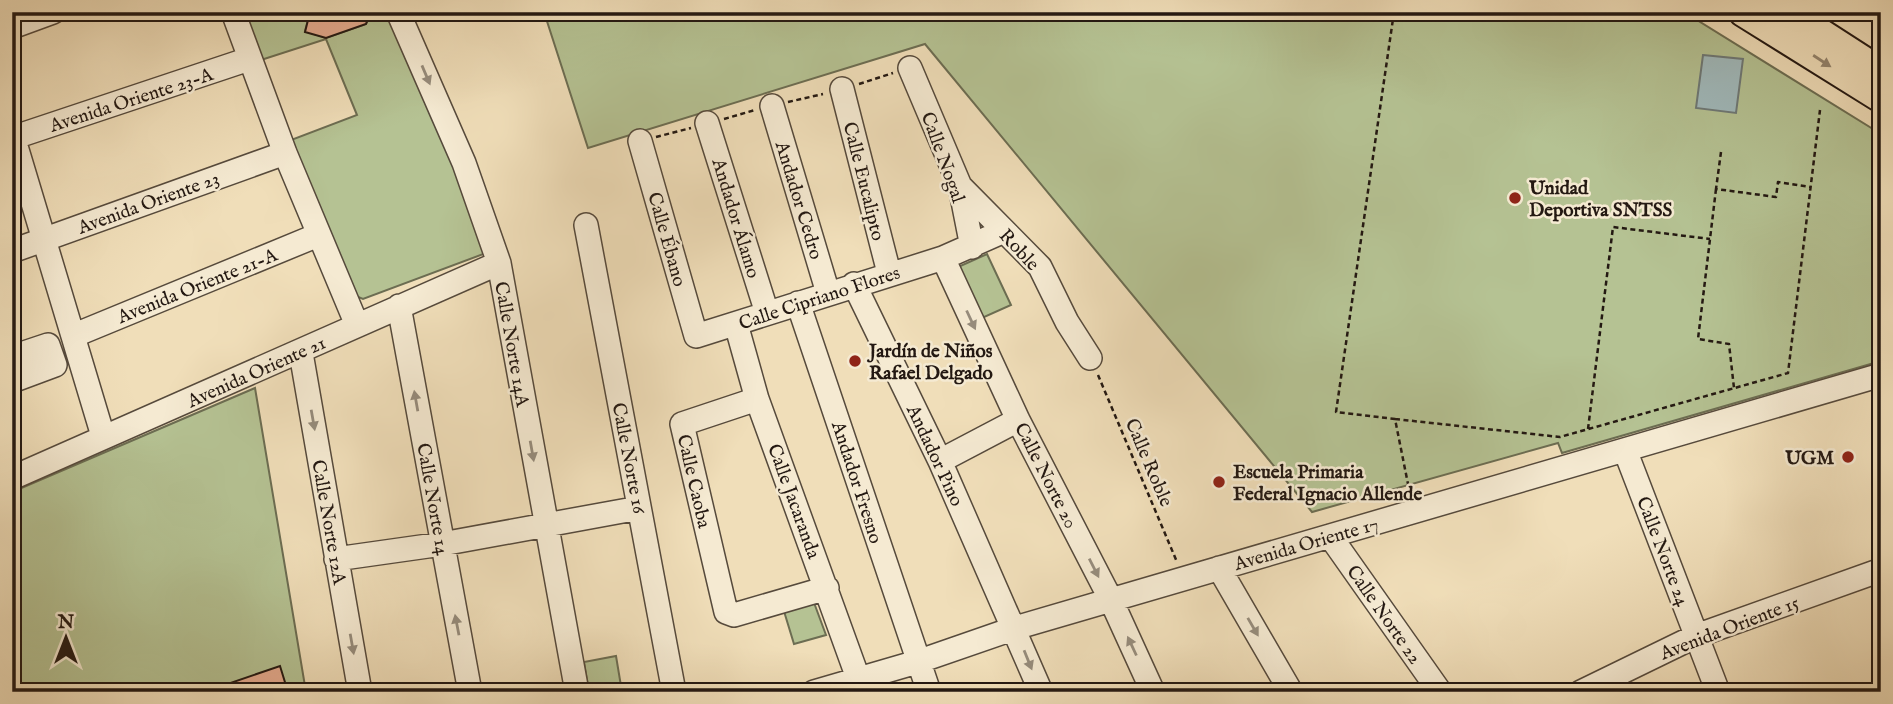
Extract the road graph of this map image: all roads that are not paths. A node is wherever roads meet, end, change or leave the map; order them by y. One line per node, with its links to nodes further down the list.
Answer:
1 (53, 12): 6 (street)
2 (233, 12): 7 (street)
3 (398, 12): 25 (street, Calle Norte 14A, one-way to 25)
4 (1744, 12): 5 (main road)
5 (1786, 17): 9 (main road); 11 (main road, one-way to 11)
6 (12, 27)
7 (249, 60): 14 (street, Avenida Oriente 23-A); 16 (street)
8 (910, 68): 17 (street, Calle Nogal)
9 (1881, 72)
10 (842, 89): 26 (street, Calle Eucalipto)
11 (1881, 98)
12 (772, 106): 28 (street, Andador Cedro)
13 (707, 123): 31 (street, Andador Álamo)
14 (13, 136): 21 (street)
15 (640, 141): 35 (street, Calle Ébano)
16 (285, 153): 20 (street); 21 (street, Avenida Oriente 23)
17 (960, 186): 19 (street, Roble); 22 (street, Calle Nogal)
18 (586, 225): 47 (street, Calle Norte 16)
19 (1004, 231): 22 (street, Calle Cipriano Flores); 38 (street, Roble)
20 (318, 235): 33 (street); 34 (street, Avenida Oriente 21-A)
21 (46, 238): 23 (street, Avenida Oriente 23); 34 (street)
22 (972, 247): 24 (street, Calle Cipriano Flores)
23 (12, 251)
24 (943, 258): 26 (street, Calle Cipriano Flores); 42 (street, Calle Norte 20, one-way to 42)
25 (499, 263): 30 (street, Avenida Oriente 21); 48 (street, Calle Norte 14A, one-way to 48)
26 (889, 273): 27 (street, Calle Cipriano Flores)
27 (854, 284): 28 (street, Calle Cipriano Flores); 45 (street, Andador Pino)
28 (828, 293): 29 (street, Calle Cipriano Flores)
29 (798, 303): 31 (street, Calle Cipriano Flores); 58 (street, Andador Fresno)
30 (398, 306): 33 (street, Avenida Oriente 21); 50 (street, Calle Norte 14, one-way to 30)
31 (766, 313): 32 (street, Calle Cipriano Flores)
32 (736, 324): 35 (street, Calle Cipriano Flores); 41 (street, Calle Jacaranda)
33 (357, 325): 36 (street, Avenida Oriente 21)
34 (75, 335): 43 (street)
35 (696, 336)
36 (301, 353): 43 (street, Avenida Oriente 21); 51 (street, Calle Norte 12A, one-way to 51)
37 (12, 357): 40 (street)
38 (1090, 358)
39 (1881, 375): 44 (street, Avenida Oriente 17)
40 (12, 381)
41 (758, 399): 54 (street, Calle Jacaranda); 54 (street, Calle Caoba)
42 (1018, 420): 45 (street); 55 (street, Calle Norte 20, one-way to 55)
43 (103, 436): 46 (street, Avenida Oriente 21)
44 (1625, 450): 49 (street, Avenida Oriente 17); 57 (street, Calle Norte 24)
45 (940, 461): 56 (street, Andador Pino)
46 (12, 478)
47 (639, 508): 48 (street); 63 (street, Calle Norte 16)
48 (545, 525): 50 (street); 62 (street, Calle Norte 14A)
49 (1330, 536): 52 (street, Avenida Oriente 17); 69 (street, Calle Norte 22)
50 (442, 544): 51 (street); 61 (street, Calle Norte 14, one-way to 50)
51 (336, 559): 60 (street, Calle Norte 12A, one-way to 60)
52 (1219, 568): 55 (street, Avenida Oriente 17); 68 (street, one-way to 68)
53 (1881, 570): 57 (street, Avenida Oriente 15)
54 (827, 587): 59 (street, Calle Jacaranda)
55 (1111, 600): 56 (street, Avenida Oriente 17); 67 (street, Calle Norte 20, one-way to 55)
56 (1015, 628): 58 (street, Avenida Oriente 17); 66 (street, Andador Pino, one-way to 66)
57 (1696, 636): 70 (street, Avenida Oriente 15); 71 (street, Calle Norte 24)
58 (917, 662): 59 (street, Avenida Oriente 17); 65 (street, Andador Fresno)
59 (858, 678): 64 (street, Avenida Oriente 17)
60 (360, 692)
61 (470, 692)
62 (577, 692)
63 (674, 692)
64 (814, 692)
65 (929, 692)
66 (1041, 692)
67 (1153, 692)
68 (1291, 692)
69 (1440, 692)
70 (1581, 692)
71 (1718, 692)

